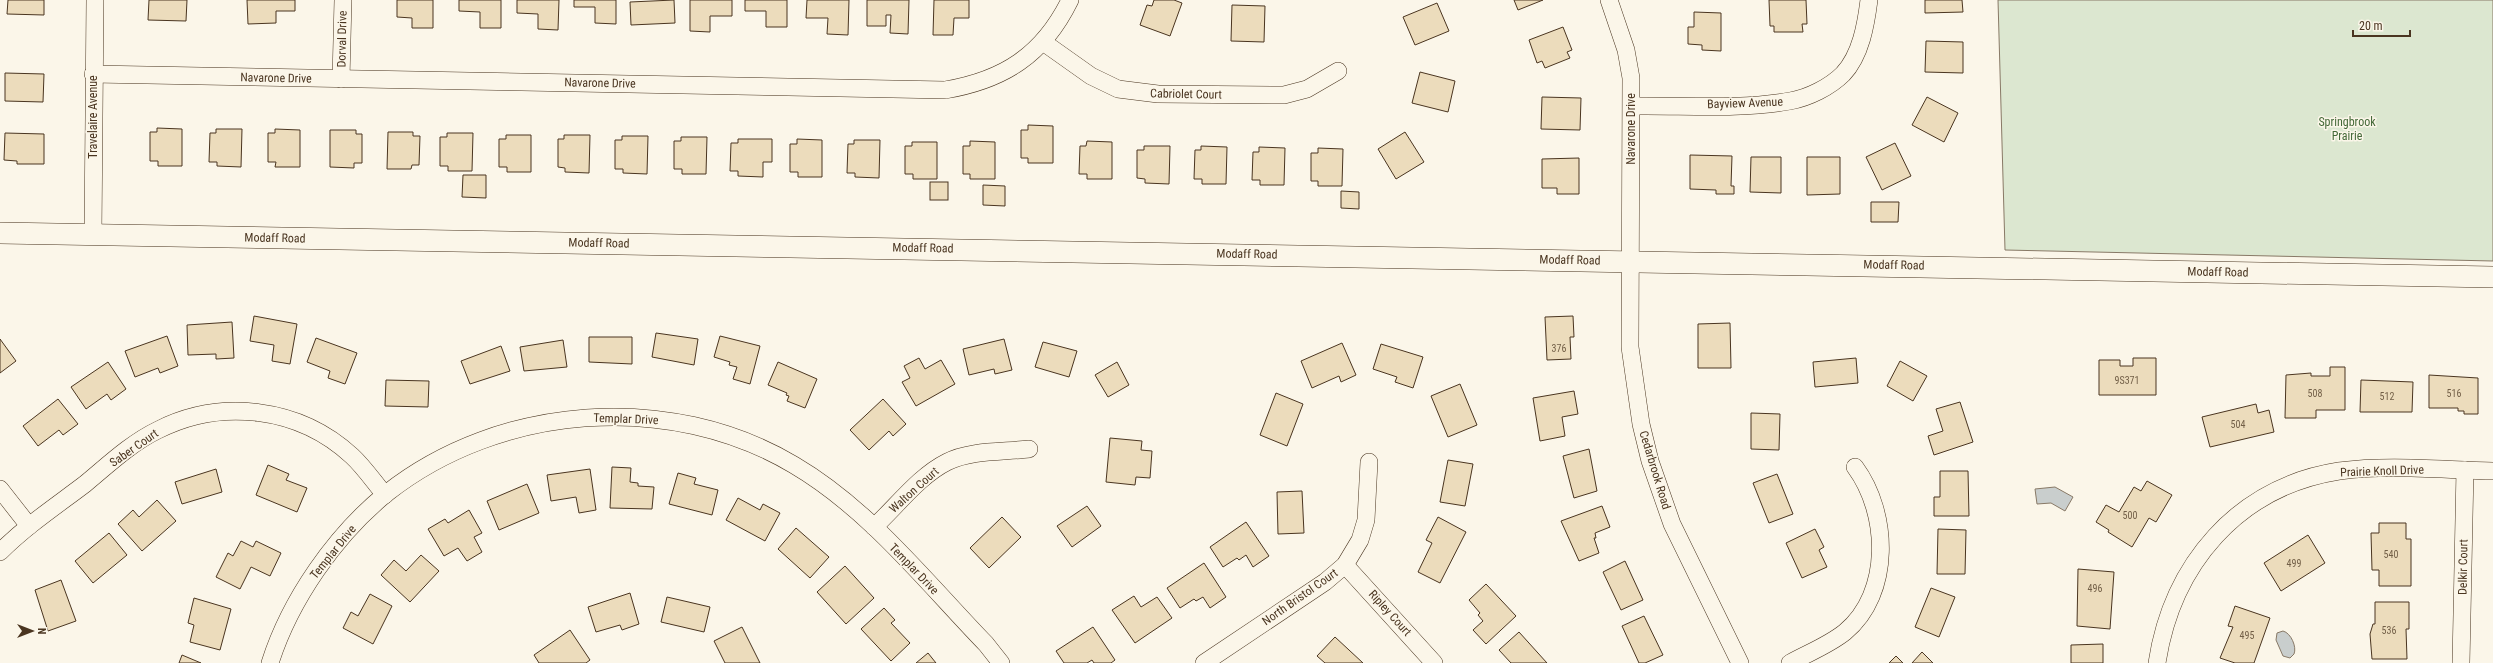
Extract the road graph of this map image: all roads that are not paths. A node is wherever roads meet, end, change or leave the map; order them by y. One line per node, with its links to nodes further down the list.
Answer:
1 (95, 0): 8 (street, Travelaire Avenue)
2 (343, 0): 9 (street, Dorval Drive)
3 (1070, 0): 6 (street, Navarone Drive)
4 (1609, 0): 10 (street, Navarone Drive)
5 (1869, 0): 10 (street, Bayview Avenue)
6 (1043, 42): 7 (street, Cabriolet Court); 9 (street, Navarone Drive)
7 (1338, 71)
8 (93, 74): 9 (street, Navarone Drive); 12 (street, Travelaire Avenue)
9 (341, 79)
10 (1632, 106): 13 (street, Navarone Drive)
11 (0, 233): 12 (street, Modaff Road)
12 (93, 234): 13 (street, Modaff Road)
13 (1630, 261): 14 (street, Modaff Road); 30 (street, Cedarbrook Road)
14 (2493, 277)
15 (1029, 449): 23 (street, Walton Court)
16 (1369, 462): 25 (street, North Bristol Court)
17 (1855, 468): 31 (street)
18 (2464, 470): 19 (street, Prairie Knoll Drive); 32 (street, Prairie Knoll Drive); 33 (street, Delkir Court)
19 (2493, 471)
20 (0, 489): 22 (street)
21 (385, 495): 22 (street, Saber Court); 23 (street, Templar Drive); 26 (street, Templar Drive)
22 (29, 526): 24 (street, Saber Court)
23 (874, 527): 27 (street, Templar Drive)
24 (0, 552)
25 (1345, 565): 28 (street, North Bristol Court); 29 (street, Ripley Court)
26 (270, 663)
27 (1001, 663)
28 (1204, 663)
29 (1434, 663)
30 (1740, 663)
31 (1790, 663)
32 (2157, 663)
33 (2461, 663)

